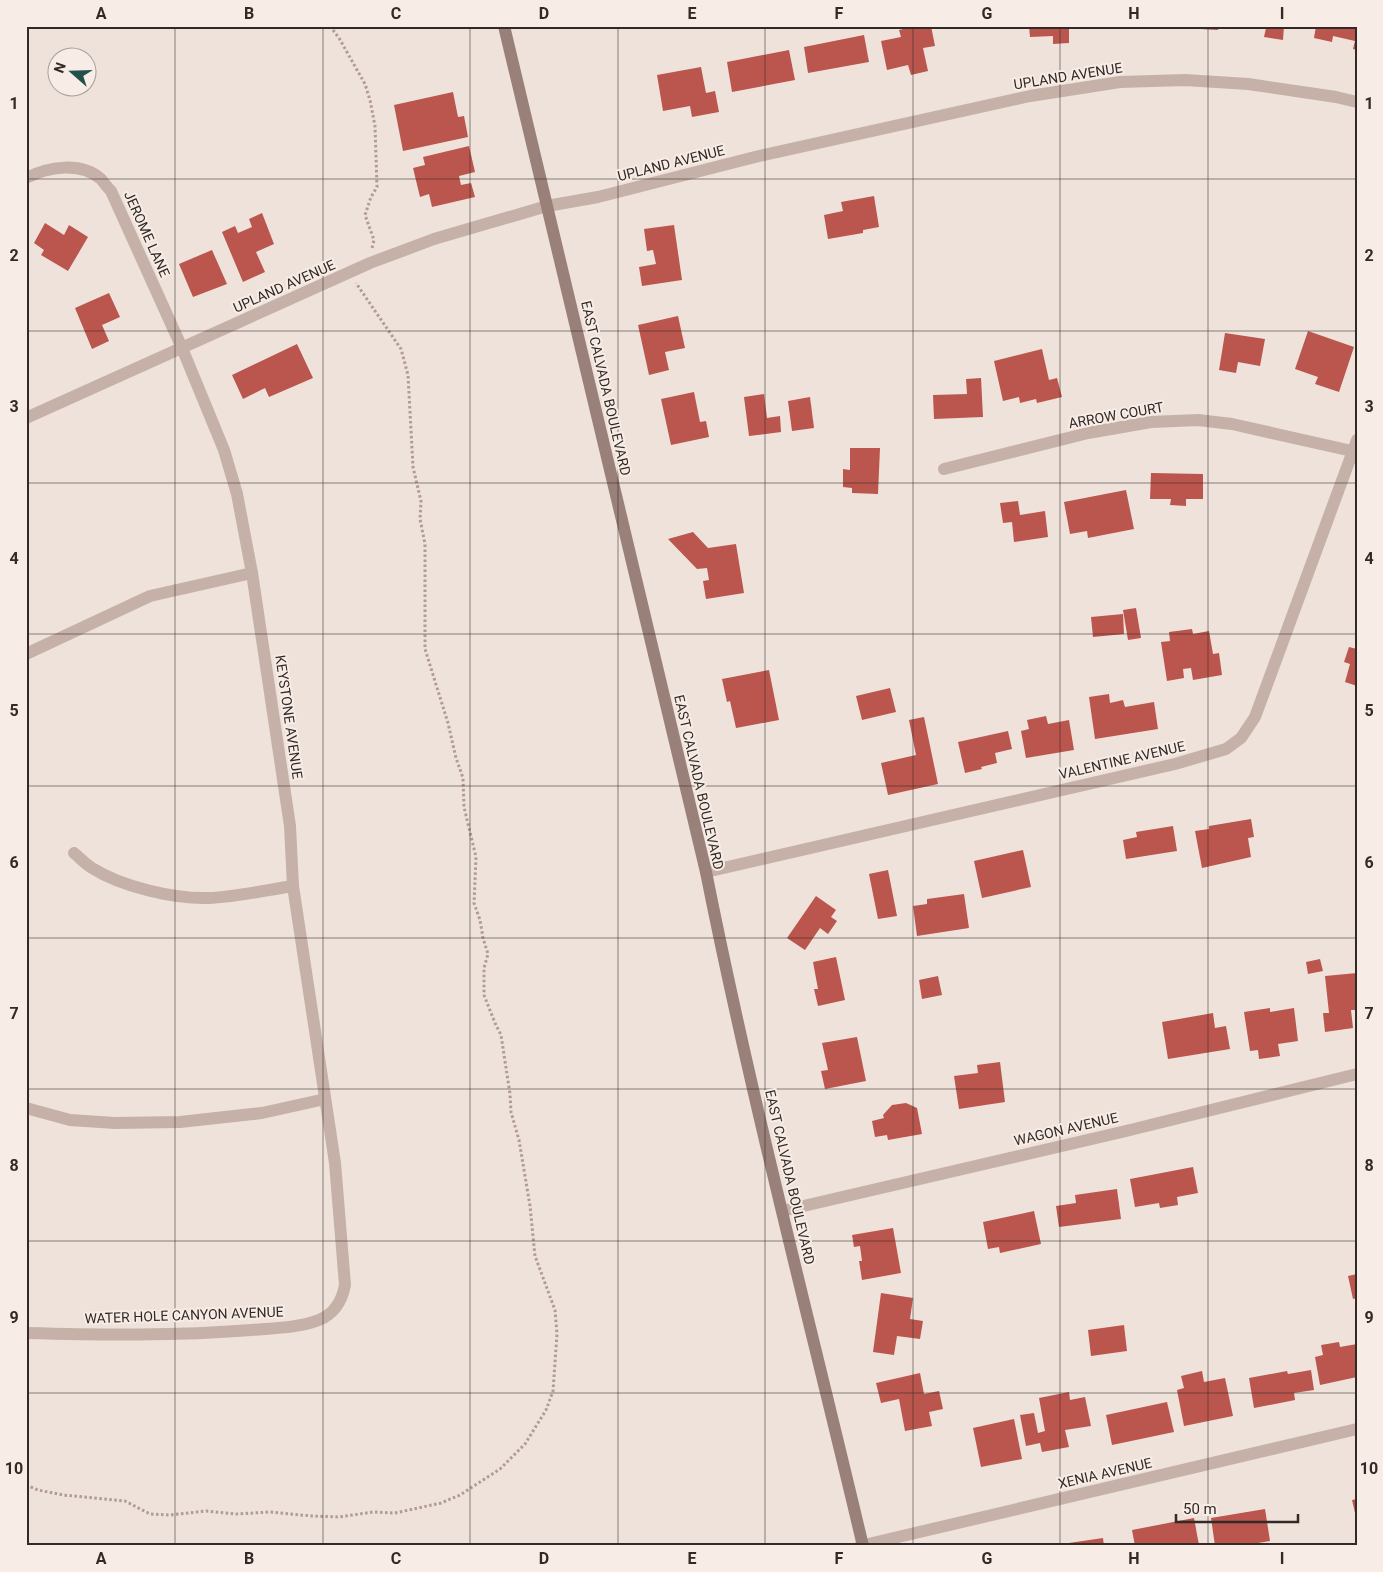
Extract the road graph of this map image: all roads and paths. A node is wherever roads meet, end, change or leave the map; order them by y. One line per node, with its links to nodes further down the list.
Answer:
1 (330, 26): 6 (path)
2 (504, 26): 5 (main road, EAST CALVADA BOULEVARD)
3 (1357, 102): 5 (street, UPLAND AVENUE)
4 (26, 178): 8 (street, JEROME LANE)
5 (547, 206): 6 (street, UPLAND AVENUE); 15 (main road, EAST CALVADA BOULEVARD)
6 (370, 263): 7 (street, UPLAND AVENUE)
7 (350, 272): 8 (street, UPLAND AVENUE); 23 (path)
8 (182, 348): 9 (street, UPLAND AVENUE); 12 (street, KEYSTONE AVENUE)
9 (26, 418)
10 (1355, 445): 11 (street, ARROW COURT); 15 (street, VALENTINE AVENUE)
11 (944, 469)
12 (252, 573): 13 (street); 16 (street, KEYSTONE AVENUE)
13 (26, 654)
14 (74, 853): 16 (street)
15 (706, 872): 20 (main road, EAST CALVADA BOULEVARD)
16 (293, 886): 18 (street, KEYSTONE AVENUE)
17 (1357, 1074): 20 (street, WAGON AVENUE)
18 (325, 1099): 19 (street); 21 (street, WATER HOLE CANYON AVENUE)
19 (26, 1108)
20 (782, 1211): 24 (main road, EAST CALVADA BOULEVARD)
21 (26, 1333)
22 (1357, 1428): 24 (street, XENIA AVENUE)
23 (26, 1484)
24 (862, 1545)

